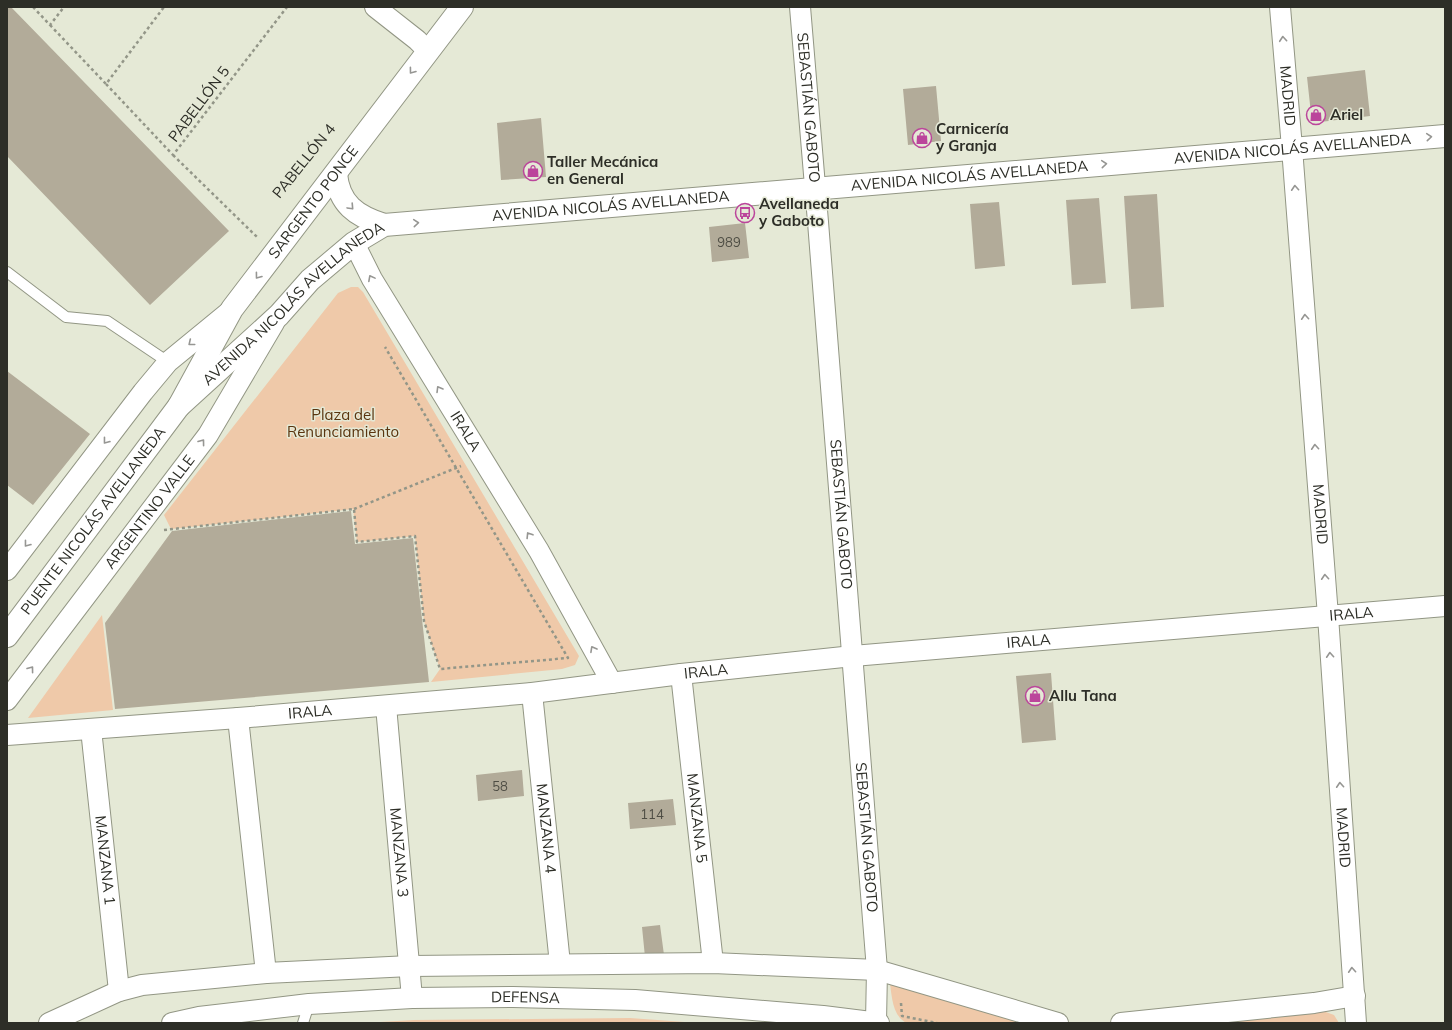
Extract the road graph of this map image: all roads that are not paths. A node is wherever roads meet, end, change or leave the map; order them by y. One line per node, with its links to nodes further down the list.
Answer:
1 (375, 7): 5 (street)
2 (462, 7): 5 (main road, SARGENTO PONCE)
3 (800, 7): 9 (street, SEBASTIÁN GABOTO)
4 (1280, 7): 7 (street, MADRID, one-way to 4)
5 (428, 51): 8 (main road, SARGENTO PONCE, one-way to 8)
6 (1445, 136): 7 (main road, AVENIDA NICOLÁS AVELLANEDA, one-way to 6)
7 (1292, 148): 9 (main road, AVENIDA NICOLÁS AVELLANEDA, one-way to 7); 19 (street, MADRID, one-way to 7)
8 (336, 174): 10 (main road, one-way to 10); 13 (main road, SARGENTO PONCE, one-way to 13)
9 (815, 189): 10 (main road, AVENIDA NICOLÁS AVELLANEDA, one-way to 9); 21 (street, SEBASTIÁN GABOTO)
10 (384, 225): 11 (main road, AVENIDA NICOLÁS AVELLANEDA)
11 (354, 243): 14 (main road, AVENIDA NICOLÁS AVELLANEDA); 23 (street, IRALA, one-way to 11)
12 (7, 272): 15 (lane)
13 (232, 309): 15 (street, one-way to 15); 16 (main road, SARGENTO PONCE)
14 (279, 315): 16 (main road, AVENIDA NICOLÁS AVELLANEDA); 25 (street, ARGENTINO VALLE, one-way to 14)
15 (168, 362): 17 (street, one-way to 17)
16 (179, 406): 20 (main road, PUENTE NICOLÁS AVELLANEDA)
17 (7, 570)
18 (1445, 606): 19 (street, IRALA)
19 (1328, 616): 21 (street, IRALA); 36 (street, MADRID, one-way to 19)
20 (7, 636)
21 (853, 656): 22 (street, IRALA); 33 (street, SEBASTIÁN GABOTO)
22 (681, 674): 23 (street, IRALA); 30 (street, MANZANA 5)
23 (612, 683): 24 (street, IRALA)
24 (532, 693): 26 (street, IRALA); 31 (street, MANZANA 4)
25 (7, 700)
26 (386, 706): 27 (street, IRALA); 32 (street, MANZANA 3)
27 (238, 718): 28 (street, IRALA); 34 (street)
28 (91, 729): 29 (street, IRALA); 35 (street, MANZANA 1)
29 (7, 735)
30 (713, 963): 31 (street); 33 (street)
31 (560, 964): 32 (street)
32 (410, 966): 34 (street); 37 (street, MANZANA 3)
33 (877, 970): 42 (street, SEBASTIÁN GABOTO); 43 (street)
34 (266, 973): 35 (street)
35 (119, 991): 39 (street)
36 (1355, 996): 44 (street); 45 (street, MADRID)
37 (412, 998): 38 (street, DEFENSA); 42 (street, DEFENSA)
38 (309, 1004): 40 (street, DEFENSA); 41 (lane)
39 (49, 1023)
40 (172, 1023)
41 (303, 1023)
42 (877, 1023)
43 (1058, 1023)
44 (1121, 1023)
45 (1356, 1023)

